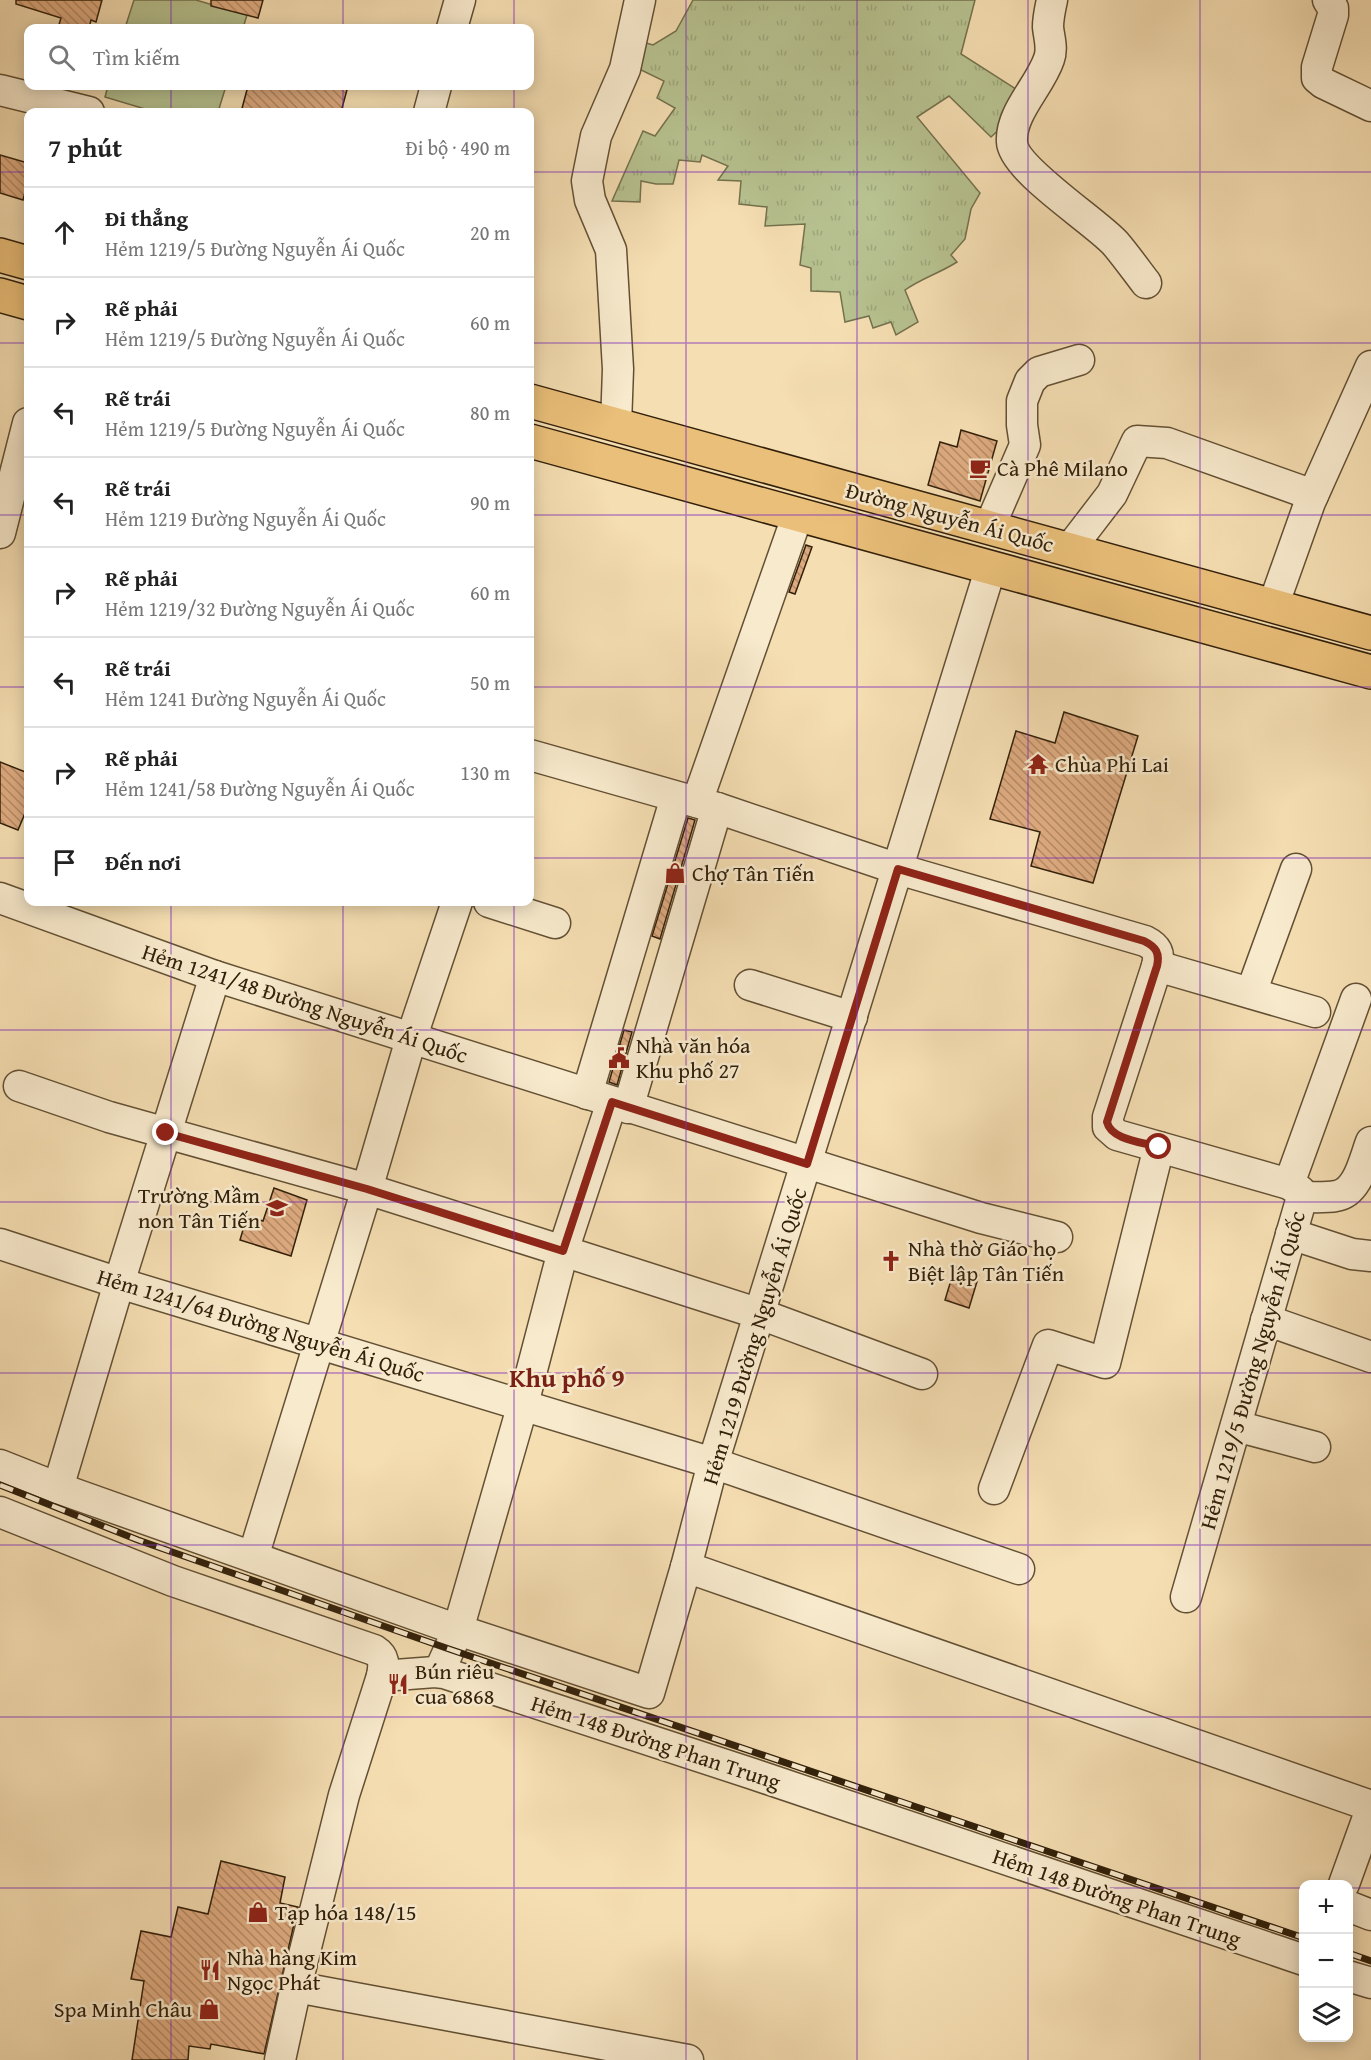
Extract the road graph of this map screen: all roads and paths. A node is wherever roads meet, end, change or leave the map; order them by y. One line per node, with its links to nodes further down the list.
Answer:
1 (460, 0): 5 (street)
2 (640, 0): 19 (street)
3 (1052, 0): 13 (street)
4 (1328, 0): 8 (street)
5 (453, 24)
6 (0, 90): 9 (street)
7 (435, 90): 10 (street)
8 (1371, 106)
9 (73, 108)
10 (430, 108)
11 (0, 255): 12 (main road)
12 (24, 262)
13 (1146, 283)
14 (0, 295): 15 (main road)
15 (24, 302)
16 (1078, 360): 24 (street)
17 (1371, 366): 22 (street)
18 (534, 402): 19 (main road, Đường Nguyễn Ái Quốc)
19 (616, 424): 24 (main road, Đường Nguyễn Ái Quốc)
20 (24, 439): 25 (street)
21 (534, 442): 23 (main road, Đường Nguyễn Ái Quốc)
22 (1313, 495): 26 (street); 28 (street)
23 (798, 514): 27 (main road, Đường Nguyễn Ái Quốc); 32 (street)
24 (990, 528): 26 (main road, Đường Nguyễn Ái Quốc)
25 (0, 534)
26 (1069, 550): 28 (main road, Đường Nguyễn Ái Quốc)
27 (991, 567): 30 (main road, Đường Nguyễn Ái Quốc); 33 (street, Hẻm 1219 Đường Nguyễn Ái Quốc)
28 (1273, 606): 29 (main road, Đường Nguyễn Ái Quốc)
29 (1371, 633)
30 (1371, 672)
31 (534, 756): 32 (street)
32 (696, 802): 33 (street); 48 (street); 48 (street)
33 (898, 869): 39 (street); 45 (street, Hẻm 1219 Đường Nguyễn Ái Quốc)
34 (1296, 869): 42 (street)
35 (0, 898): 40 (street, Hẻm 1241/48 Đường Nguyễn Ái Quốc)
36 (456, 906): 46 (street)
37 (502, 906): 38 (street)
38 (555, 923)
39 (1157, 966): 42 (street); 51 (street, Hẻm 1219/5 Đường Nguyễn Ái Quốc)
40 (215, 976): 46 (street, Hẻm 1241/48 Đường Nguyễn Ái Quốc); 49 (street)
41 (750, 985): 45 (street)
42 (1251, 993): 44 (street)
43 (1356, 999): 54 (street)
44 (1315, 1012)
45 (852, 1017): 52 (street, Hẻm 1219 Đường Nguyễn Ái Quốc)
46 (411, 1039): 48 (street, Hẻm 1241/48 Đường Nguyễn Ái Quốc); 53 (street)
47 (19, 1086): 49 (street)
48 (609, 1101): 52 (street, Hẻm 1241/48 Đường Nguyễn Ái Quốc); 58 (street)
49 (166, 1133): 53 (street); 60 (street)
50 (1371, 1142): 54 (street)
51 (1159, 1147): 54 (street, Hẻm 1219/5 Đường Nguyễn Ái Quốc); 72 (street)
52 (807, 1164): 56 (street, Hẻm 1241/48 Đường Nguyễn Ái Quốc); 61 (street, Hẻm 1219 Đường Nguyễn Ái Quốc)
53 (367, 1189): 58 (street); 63 (street)
54 (1295, 1191): 55 (street, Hẻm 1219/5 Đường Nguyễn Ái Quốc)
55 (1291, 1234): 59 (street); 62 (street, Hẻm 1219/5 Đường Nguyễn Ái Quốc)
56 (1057, 1237)
57 (0, 1244): 60 (street, Hẻm 1241/64 Đường Nguyễn Ái Quốc)
58 (563, 1251): 61 (street); 66 (street)
59 (1371, 1256)
60 (119, 1282): 63 (street, Hẻm 1241/64 Đường Nguyễn Ái Quốc); 71 (street)
61 (760, 1314): 65 (street); 69 (street, Hẻm 1219 Đường Nguyễn Ái Quốc)
62 (1266, 1320): 64 (street); 67 (street, Hẻm 1219/5 Đường Nguyễn Ái Quốc)
63 (319, 1344): 66 (street, Hẻm 1241/64 Đường Nguyễn Ái Quốc); 74 (street)
64 (1371, 1357)
65 (921, 1374)
66 (523, 1404): 69 (street, Hẻm 1241/64 Đường Nguyễn Ái Quốc); 78 (street)
67 (1236, 1426): 68 (street); 77 (street, Hẻm 1219/5 Đường Nguyễn Ái Quốc)
68 (1316, 1447)
69 (713, 1463): 75 (street, Hẻm 1219 Đường Nguyễn Ái Quốc); 76 (street, Hẻm 1241/64 Đường Nguyễn Ái Quốc)
70 (0, 1466): 71 (street)
71 (58, 1488): 74 (street)
72 (994, 1489)
73 (0, 1512): 80 (street)
74 (253, 1557): 78 (street)
75 (686, 1567): 78 (street, Hẻm 1219 Đường Nguyễn Ái Quốc); 81 (street)
76 (1019, 1569)
77 (1186, 1597)
78 (458, 1630): 79 (street)
79 (439, 1672): 80 (street, Hẻm 148 Đường Phan Trung); 85 (street, Hẻm 148 Đường Phan Trung)
80 (382, 1676): 88 (street)
81 (1371, 1807): 82 (street)
82 (1345, 1880)
83 (1353, 1908): 84 (street)
84 (1371, 1915)
85 (1299, 1958)
86 (1353, 1978): 87 (street)
87 (1371, 1983)
88 (296, 1987): 89 (street); 90 (street)
89 (280, 2060)
90 (688, 2060)

